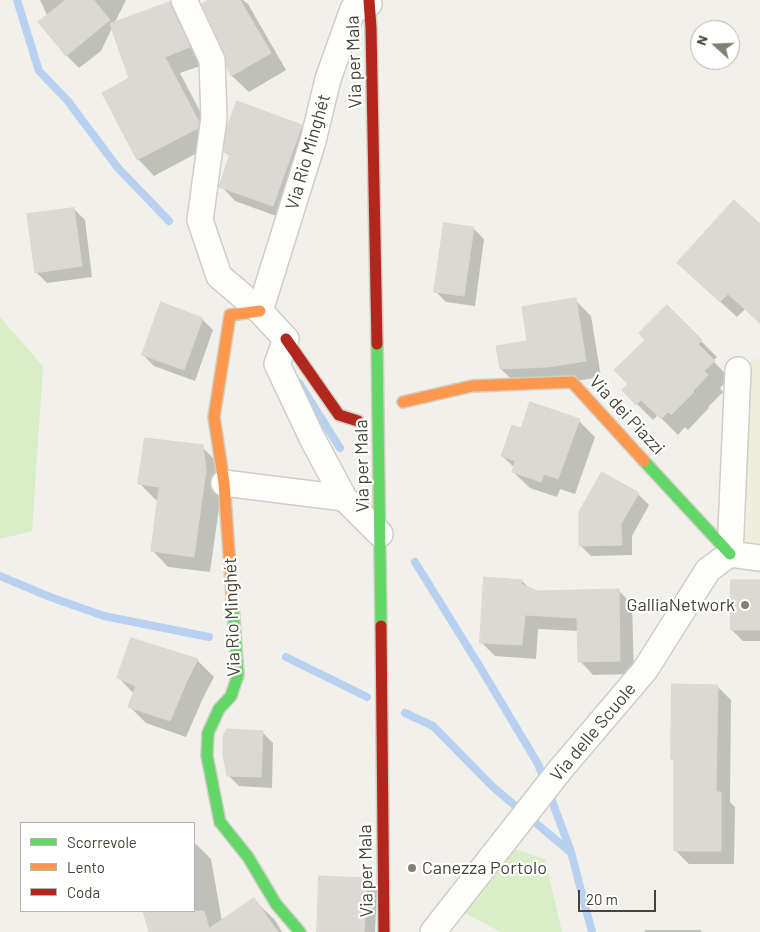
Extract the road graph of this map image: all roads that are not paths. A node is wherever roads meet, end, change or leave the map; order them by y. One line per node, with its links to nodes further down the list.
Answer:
1 (184, 0): 3 (street)
2 (369, 2): 3 (street, Via Rio Minghét); 10 (street, Via per Mala)
3 (260, 312): 4 (street); 8 (street, Via Rio Minghét)
4 (286, 339): 7 (street); 9 (street)
5 (738, 370): 11 (street)
6 (403, 402): 11 (street, Via dei Piazzi)
7 (358, 421)
8 (224, 483): 9 (street); 13 (street, Via Rio Minghét)
9 (344, 498): 10 (street)
10 (380, 534): 14 (street, Via per Mala)
11 (730, 554): 12 (street); 15 (street, Via delle Scuole)
12 (760, 558)
13 (300, 932)
14 (384, 932)
15 (433, 932)

